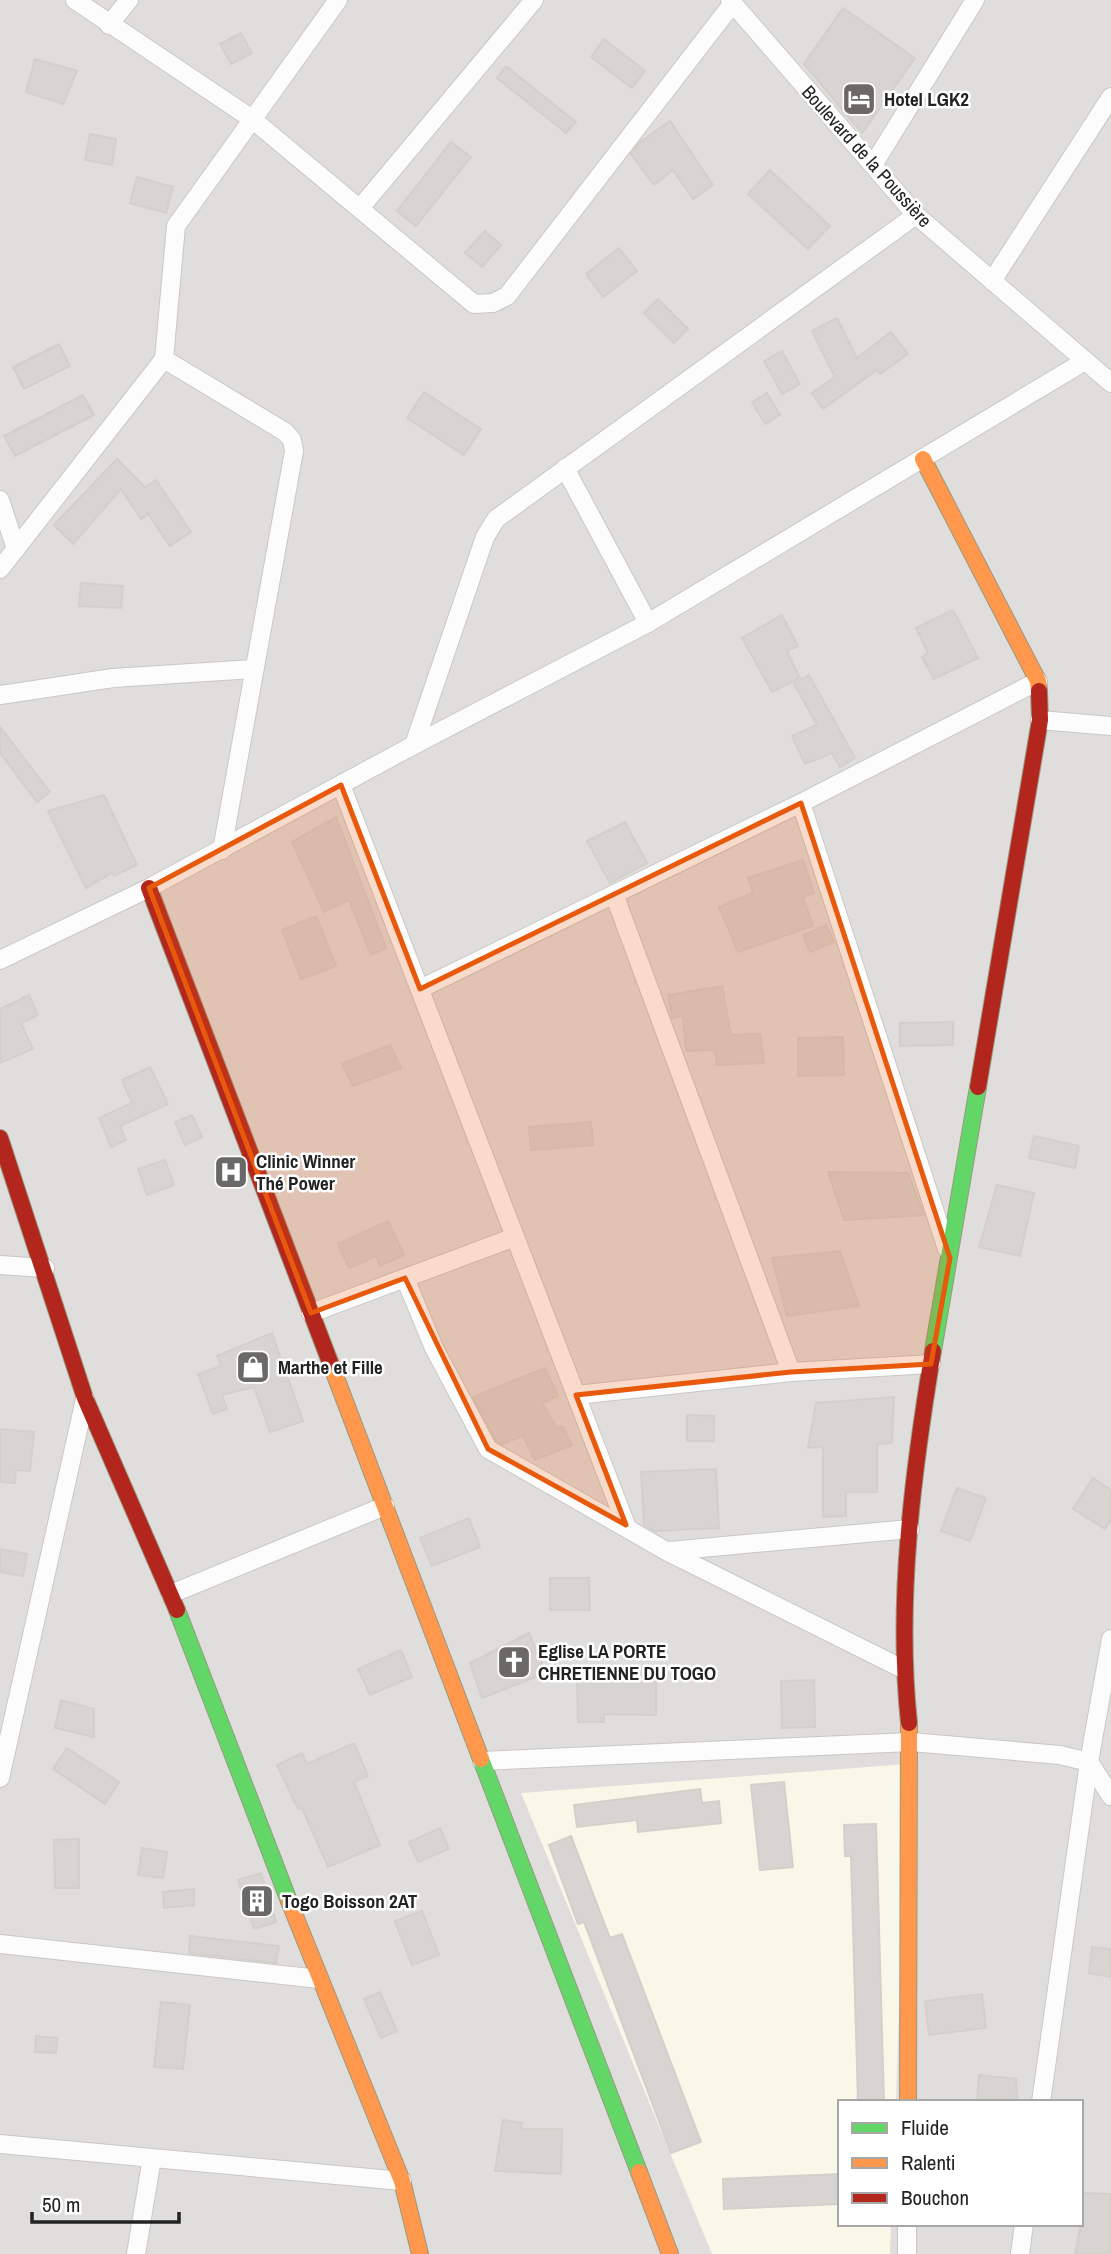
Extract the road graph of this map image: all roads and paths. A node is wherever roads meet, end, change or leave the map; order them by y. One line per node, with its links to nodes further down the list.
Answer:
1 (75, 0): 7 (street)
2 (129, 0): 7 (street)
3 (338, 0): 9 (street)
4 (534, 0): 11 (street)
5 (975, 0): 10 (street)
6 (732, 2): 10 (street, Boulevard de la Poussière); 11 (street)
7 (109, 25): 9 (street)
8 (1111, 97): 13 (street)
9 (251, 119): 11 (street); 14 (street)
10 (873, 165): 12 (street, Boulevard de la Poussière)
11 (361, 208)
12 (915, 215): 13 (street, Boulevard de la Poussière); 18 (street)
13 (992, 281): 15 (street, Boulevard de la Poussière)
14 (164, 359): 20 (street); 23 (street)
15 (1085, 361): 16 (street, Boulevard de la Poussière); 17 (street)
16 (1111, 383)
17 (923, 459): 22 (street); 24 (street)
18 (565, 468): 22 (street); 28 (street)
19 (0, 500): 20 (street)
20 (16, 549): 21 (street)
21 (0, 569)
22 (648, 624): 28 (street)
23 (253, 669): 25 (street); 31 (street)
24 (1038, 681): 26 (street); 30 (street)
25 (0, 695)
26 (1040, 720): 27 (street); 38 (street)
27 (1111, 726)
28 (414, 745): 29 (street)
29 (341, 785): 31 (street); 35 (street)
30 (801, 803): 33 (street); 38 (street)
31 (222, 850): 32 (street)
32 (149, 888): 34 (street); 42 (street)
33 (614, 894): 35 (street); 44 (street)
34 (0, 960)
35 (419, 989): 37 (street)
36 (0, 1138): 40 (street)
37 (515, 1237): 41 (street); 45 (street)
38 (950, 1258): 43 (street)
39 (0, 1265): 40 (street)
40 (45, 1268): 46 (street)
41 (405, 1278): 42 (street); 48 (street)
42 (311, 1313): 47 (street)
43 (931, 1364): 44 (street); 49 (street)
44 (791, 1371): 45 (street)
45 (576, 1395): 48 (street)
46 (85, 1398): 51 (street); 57 (street)
47 (385, 1506): 51 (street); 55 (street)
48 (626, 1525): 50 (street)
49 (910, 1529): 50 (street); 53 (street)
50 (668, 1552): 53 (street)
51 (172, 1594): 60 (street)
52 (1111, 1639): 56 (street)
53 (903, 1669): 54 (street)
54 (911, 1741): 55 (street); 56 (street); 61 (street)
55 (482, 1761): 70 (street)
56 (1089, 1762): 58 (street); 62 (street)
57 (0, 1778)
58 (1111, 1796)
59 (0, 1944): 60 (street)
60 (319, 1979): 65 (street)
61 (908, 2100)
62 (1041, 2100)
63 (0, 2144): 64 (street)
64 (152, 2158): 65 (street); 68 (street)
65 (402, 2181): 69 (street)
66 (907, 2226): 71 (street)
67 (1024, 2226): 72 (street)
68 (135, 2254)
69 (420, 2254)
70 (670, 2254)
71 (907, 2254)
72 (1020, 2254)

